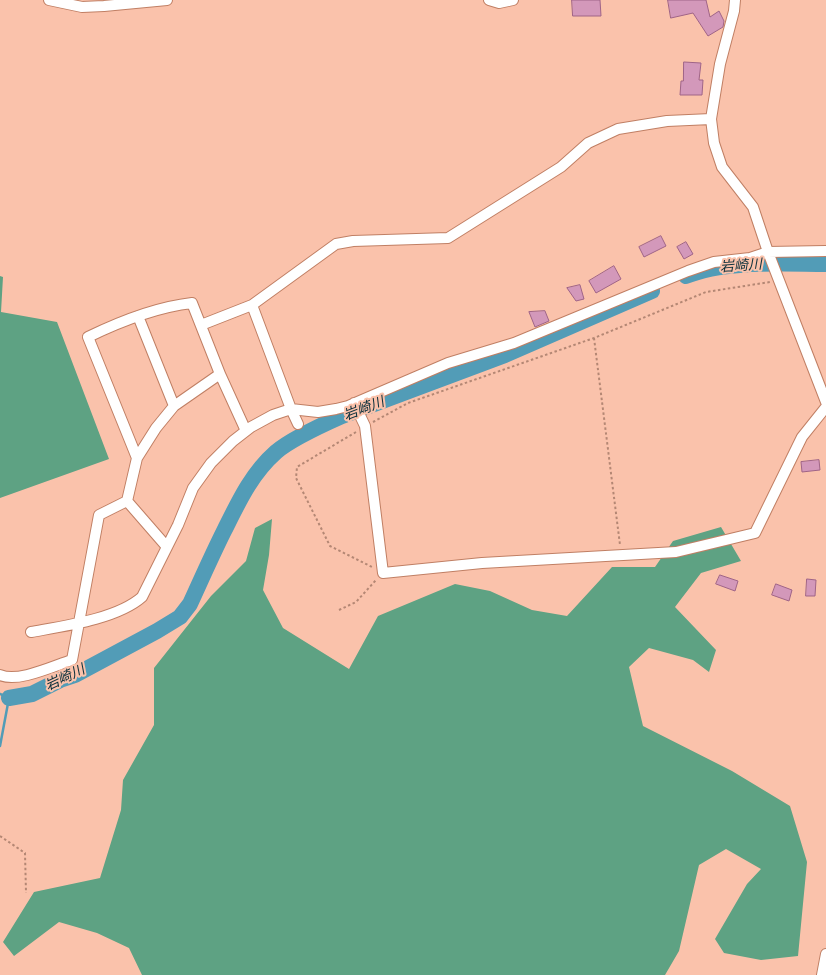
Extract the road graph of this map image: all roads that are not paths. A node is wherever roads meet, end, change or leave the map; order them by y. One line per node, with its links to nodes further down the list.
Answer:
1 (49, 0): 2 (street)
2 (167, 0)
3 (489, 0): 4 (street)
4 (513, 0)
5 (735, 0): 6 (street)
6 (711, 119): 8 (street); 9 (street)
7 (826, 251): 8 (street)
8 (769, 255): 13 (street); 14 (street)
9 (252, 305): 11 (street); 17 (street)
10 (138, 316): 11 (street); 15 (street); 20 (street)
11 (201, 326): 12 (street)
12 (220, 374): 15 (street); 19 (street)
13 (826, 402)
14 (354, 403): 16 (street); 17 (street)
15 (174, 406): 20 (street)
16 (826, 407)
17 (291, 410): 18 (street); 19 (street)
18 (298, 424)
19 (246, 431): 22 (street)
20 (137, 458): 21 (street)
21 (127, 501): 22 (street); 23 (street)
22 (167, 547): 23 (street)
23 (79, 624): 24 (street); 25 (street)
24 (31, 632)
25 (0, 675)
26 (826, 954): 27 (street)
27 (822, 975)

